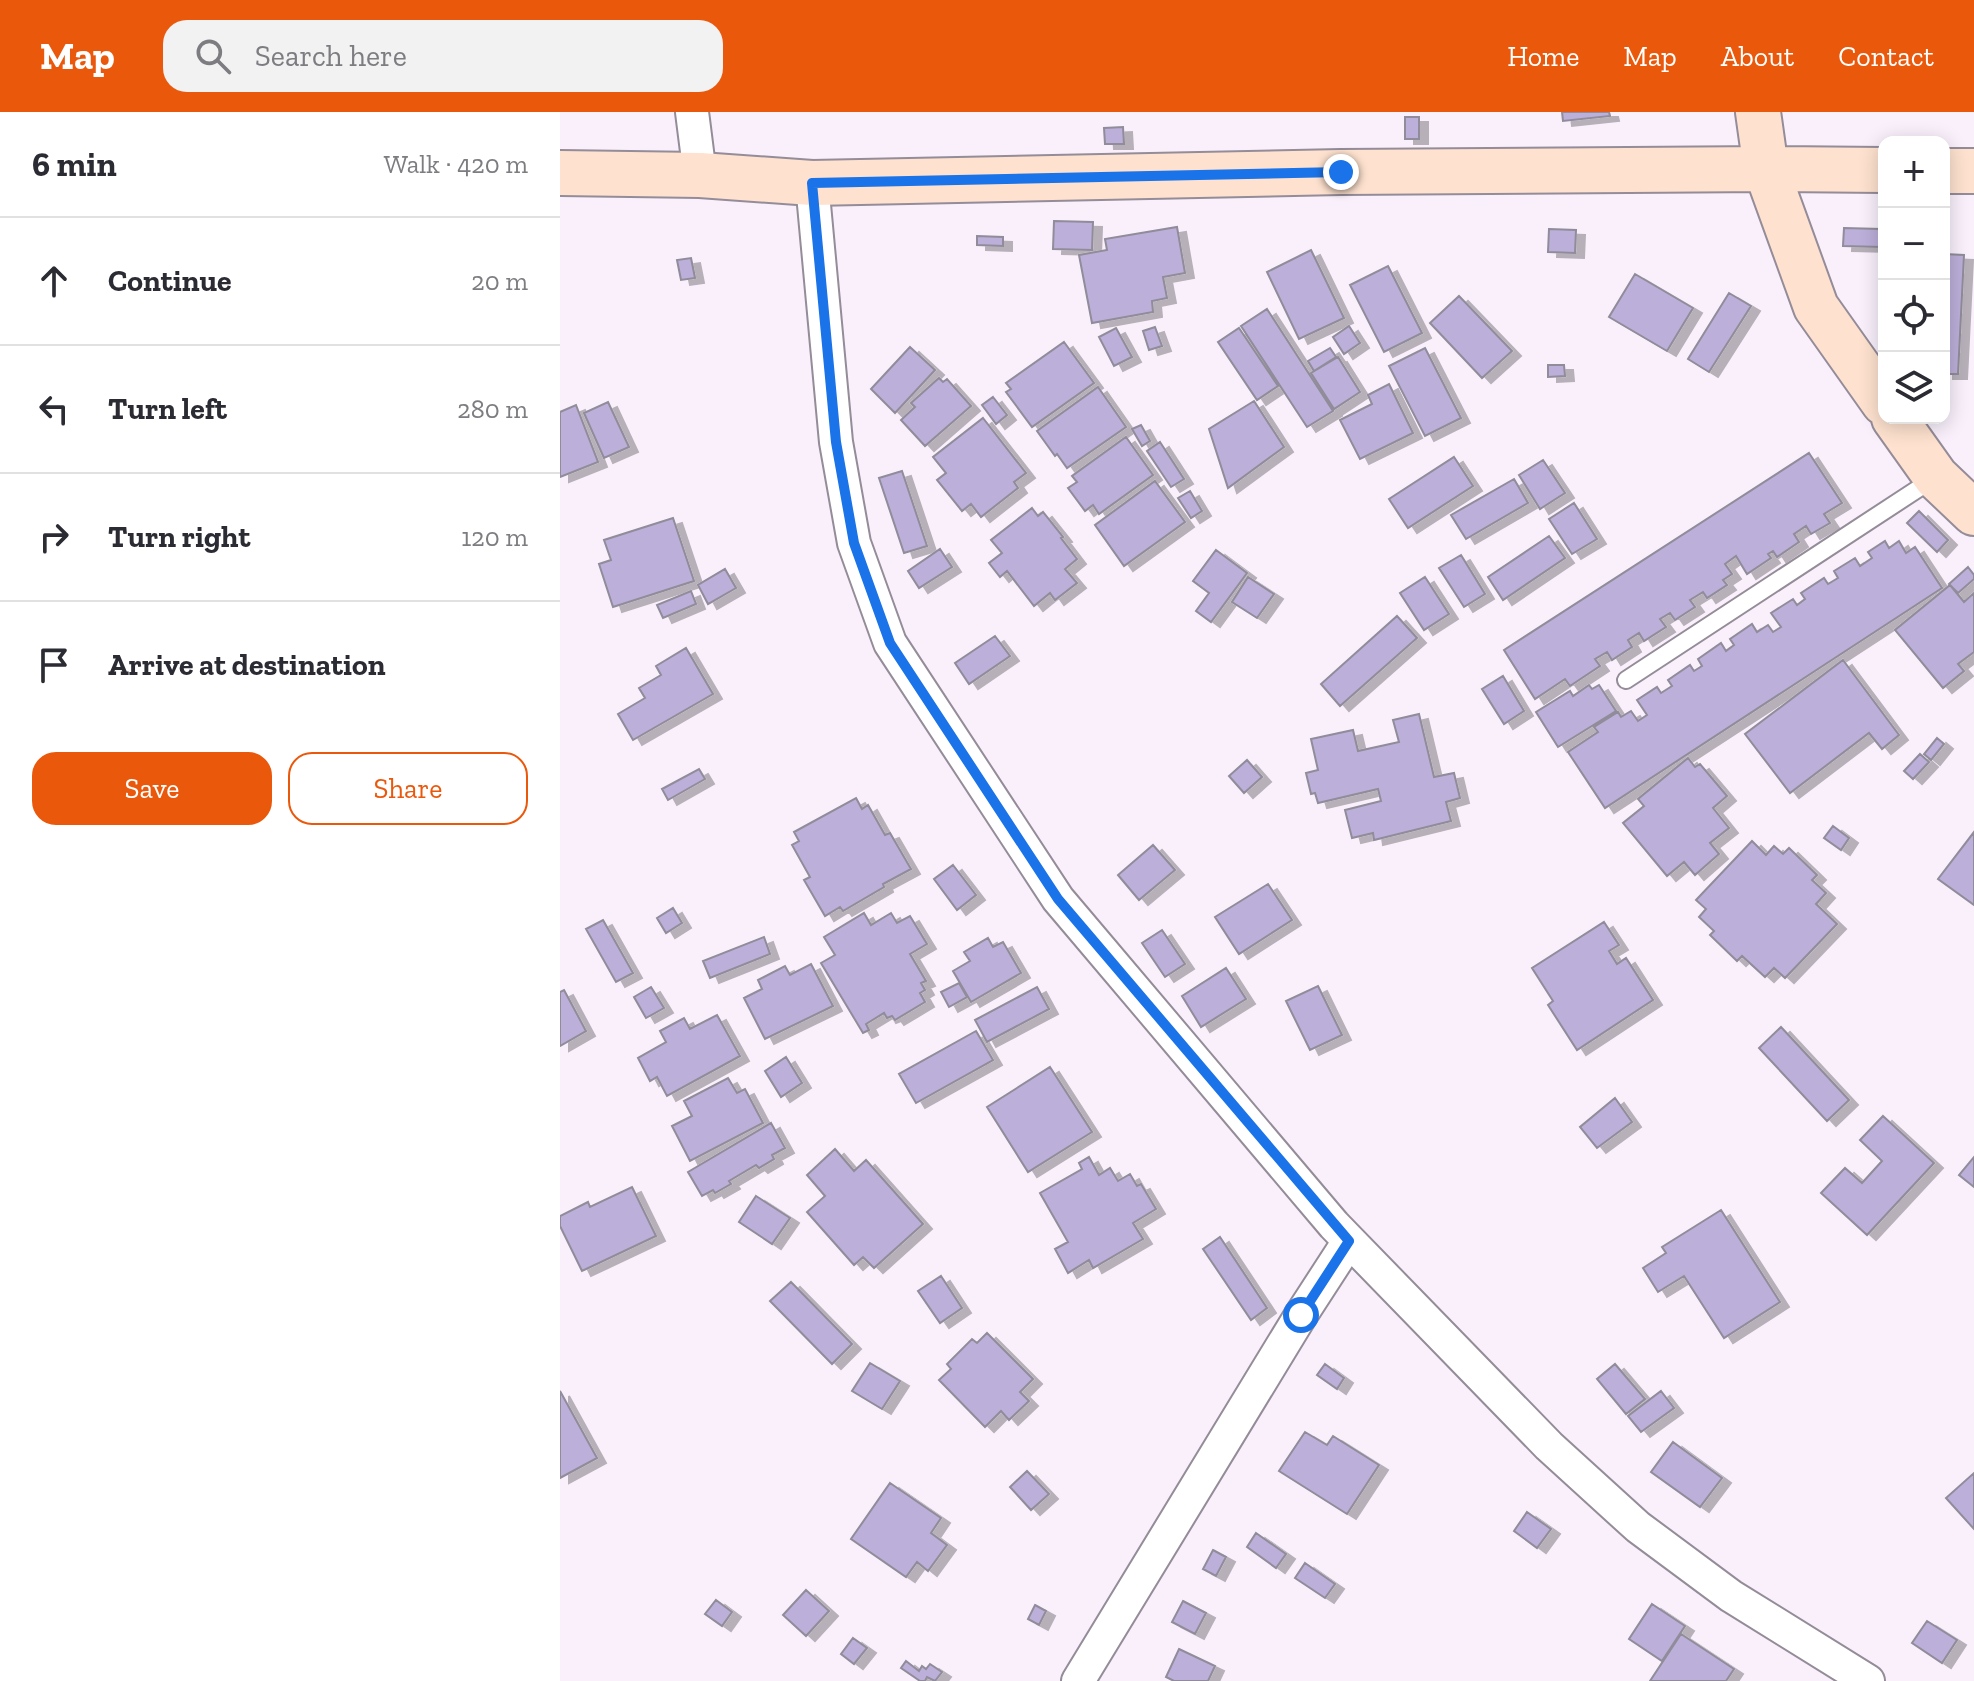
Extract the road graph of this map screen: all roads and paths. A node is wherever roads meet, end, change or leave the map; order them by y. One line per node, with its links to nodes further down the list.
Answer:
1 (692, 112): 8 (street)
2 (1758, 112): 3 (street)
3 (1766, 169): 4 (street); 9 (street); 10 (street)
4 (1878, 170)
5 (1950, 171): 6 (street)
6 (1974, 171)
7 (560, 173): 8 (street)
8 (700, 175): 9 (street)
9 (812, 183): 15 (street)
10 (1878, 395)
11 (1898, 424): 12 (street)
12 (1936, 477): 13 (street); 14 (lane)
13 (1974, 513)
14 (1626, 680)
15 (1349, 1241): 16 (street); 17 (street)
16 (1078, 1681)
17 (1868, 1681)

